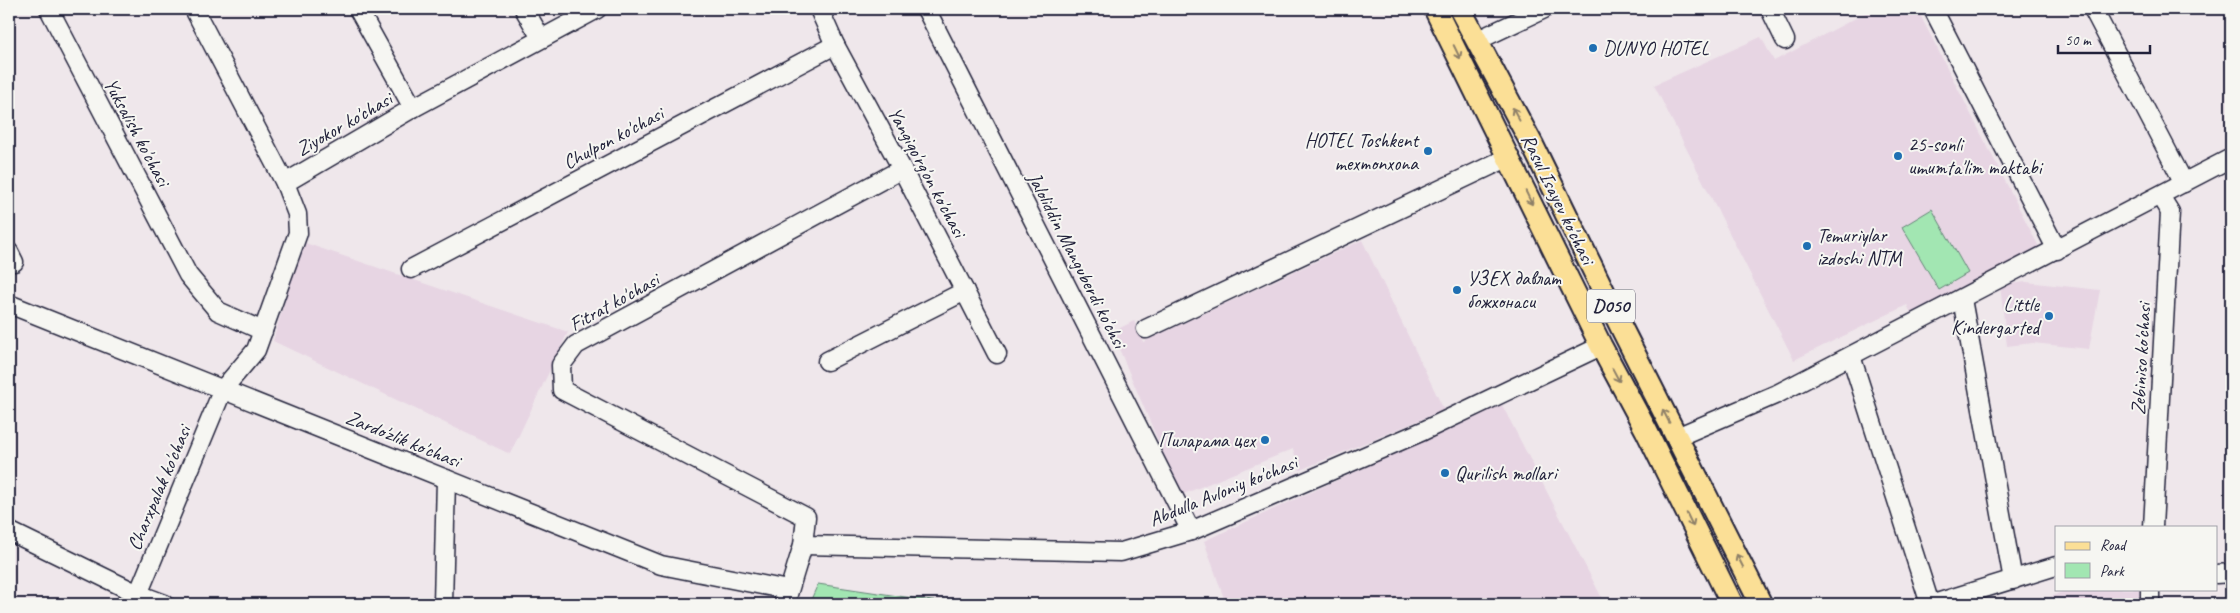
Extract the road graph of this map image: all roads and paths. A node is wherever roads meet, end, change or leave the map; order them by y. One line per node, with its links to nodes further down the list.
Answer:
1 (49, 9): 32 (street, Yuksalish ko'chasi)
2 (194, 9): 23 (street, Ziyokor ko'chasi)
3 (358, 9): 18 (street)
4 (524, 9): 14 (street)
5 (597, 9): 14 (street, Ziyokor ko'chasi)
6 (819, 9): 17 (street, Yangiqo'rg'on ko'chasi)
7 (926, 9): 42 (street, Jaloliddin Manguberdi ko'chsi)
8 (1435, 9): 20 (main road, Rasul Isayev ko'chasi / D050, one-way to 20)
9 (1460, 9): 16 (main road, Rasul Isayev ko'chasi / D050)
10 (1544, 9): 16 (street)
11 (1770, 9): 15 (street)
12 (1933, 9): 26 (street)
13 (2093, 9): 24 (street)
14 (541, 38): 18 (street, Ziyokor ko'chasi)
15 (1785, 40)
16 (1476, 41): 19 (main road, Rasul Isayev ko'chasi / D050, one-way to 16)
17 (835, 45): 22 (street, Yangiqo'rg'on ko'chasi); 27 (street, Chulpon ko'chasi)
18 (413, 108): 23 (street, Ziyokor ko'chasi)
19 (1533, 146): 20 (main road); 38 (main road, Rasul Isayev ko'chasi / D050, one-way to 19)
20 (1509, 157): 31 (street); 33 (main road, Rasul Isayev ko'chasi / D050, one-way to 33)
21 (2231, 158): 24 (street)
22 (902, 169): 28 (street, Yangiqo'rg'on ko'chasi); 43 (street, Fitrat ko'chasi)
23 (285, 183): 32 (street, Charxpalak ko'chasi)
24 (2184, 183): 25 (street)
25 (2160, 196): 26 (street); 40 (street, Zebiniso ko'chasi)
26 (2057, 250): 29 (street)
27 (411, 269)
28 (965, 291): 34 (street, Yangiqo'rg'on ko'chasi); 36 (street)
29 (1962, 299): 35 (street); 47 (street)
30 (9, 304): 37 (street, Zardo'zlik ko'chasi)
31 (1146, 329)
32 (263, 331): 37 (street, Charxpalak ko'chasi)
33 (1601, 346): 42 (street, Abdulla Avloniy ko'chasi); 53 (main road, Rasul Isayev ko'chasi / D050, one-way to 53)
34 (997, 354)
35 (1851, 356): 38 (street); 55 (street)
36 (827, 361)
37 (223, 389): 39 (street, Zardo'zlik ko'chasi); 50 (street, Charxpalak ko'chasi)
38 (1677, 437): 54 (main road, Rasul Isayev ko'chasi / D050, one-way to 38)
39 (446, 479): 49 (street, Zardo'zlik ko'chasi); 52 (street)
40 (2153, 526)
41 (9, 531): 50 (street)
42 (1192, 531): 43 (street, Abdulla Avloniy ko'chasi)
43 (803, 545): 49 (street)
44 (2055, 566): 47 (street)
45 (2231, 573): 46 (street)
46 (2218, 574)
47 (2013, 580): 55 (street)
48 (2150, 590): 56 (street)
49 (786, 597)
50 (136, 599): 51 (street)
51 (165, 604)
52 (443, 604)
53 (1732, 604)
54 (1762, 604)
55 (1932, 604)
56 (2150, 604)

